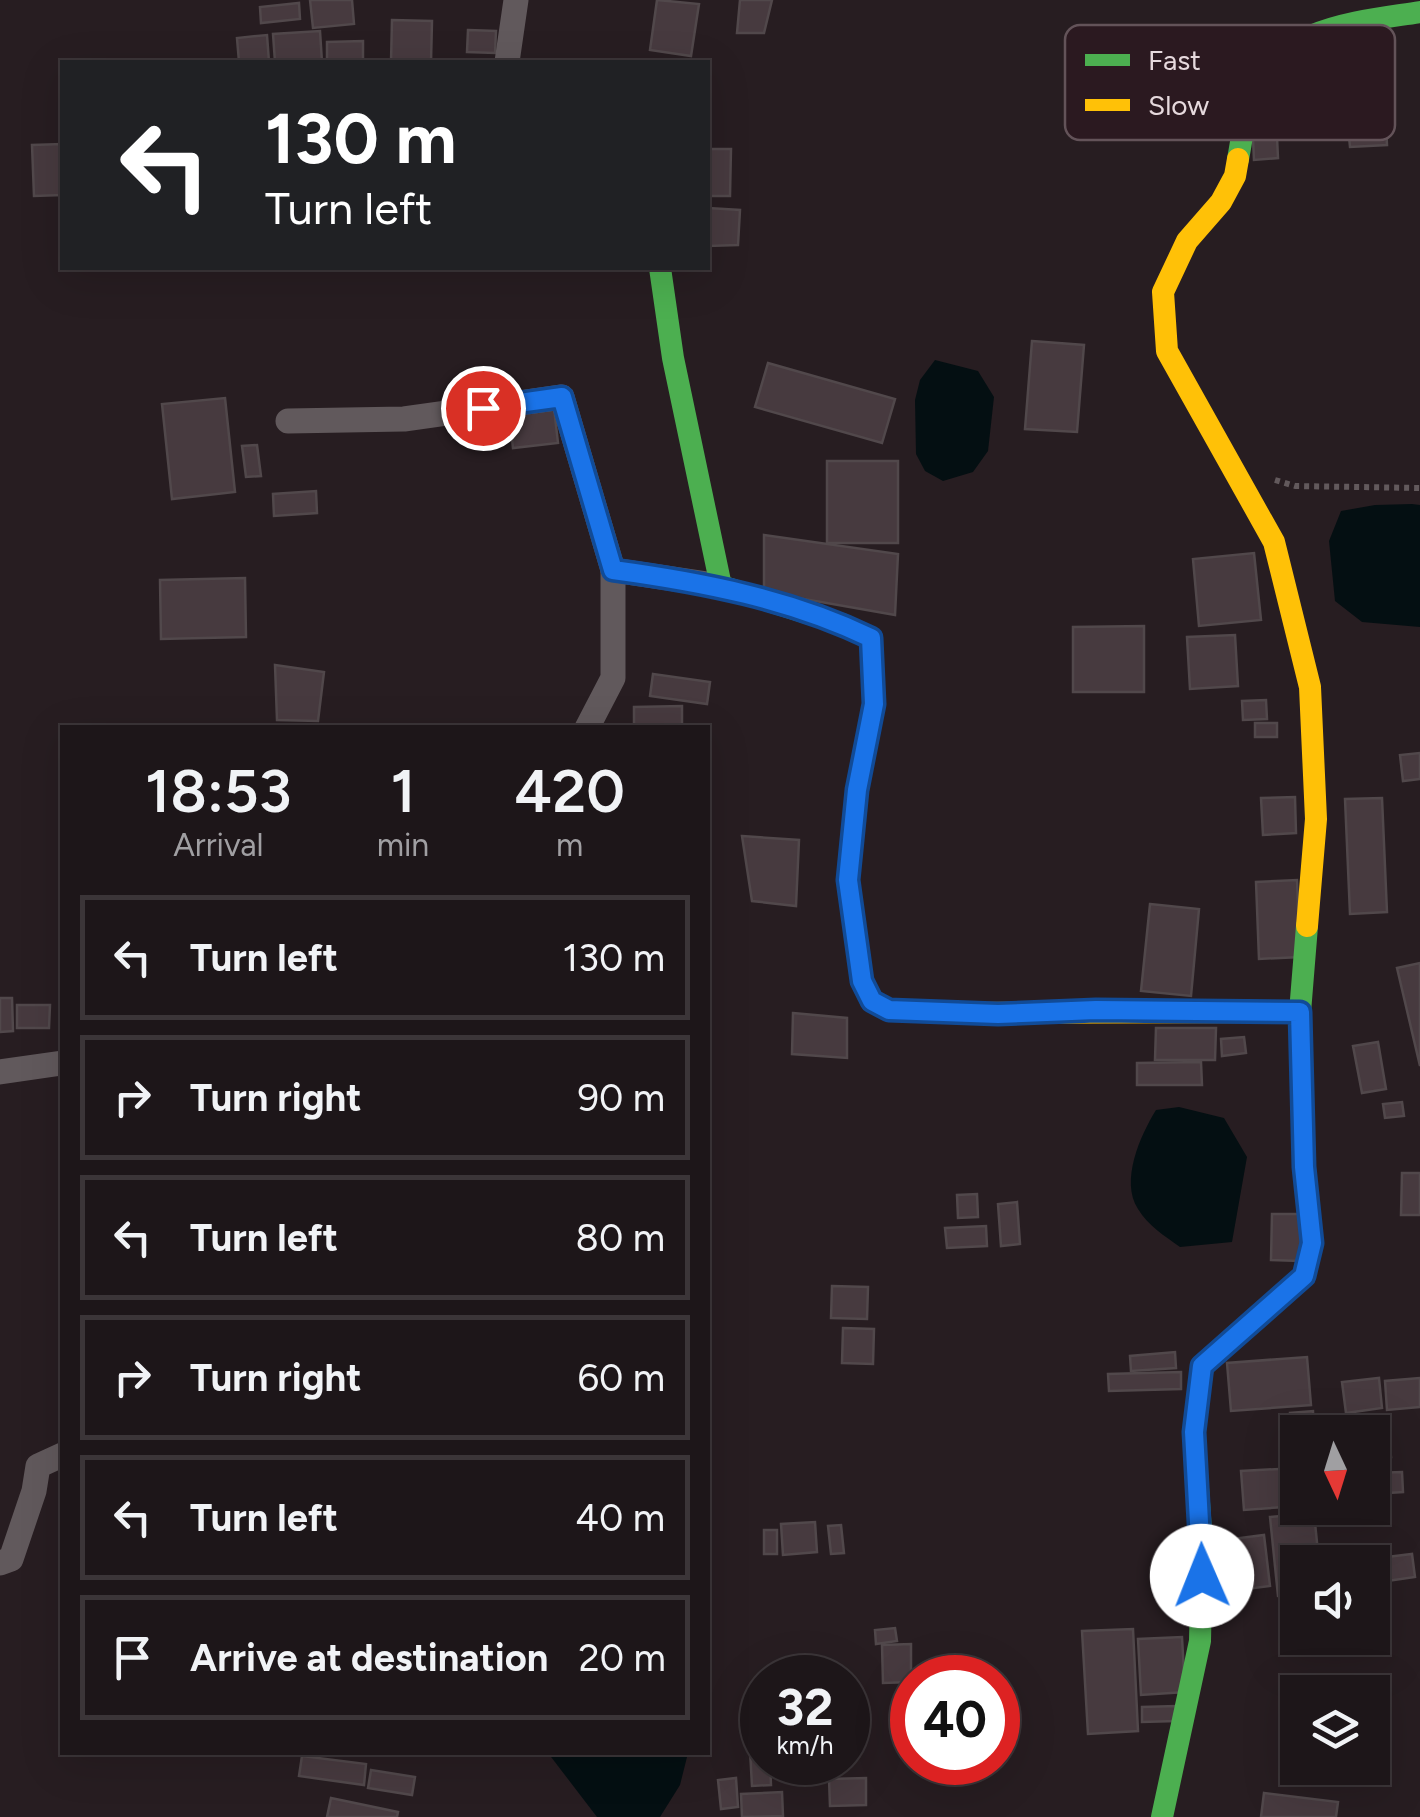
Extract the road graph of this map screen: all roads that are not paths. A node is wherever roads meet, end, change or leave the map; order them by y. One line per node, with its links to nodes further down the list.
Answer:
1 (516, 0): 4 (street)
2 (1420, 12): 3 (street)
3 (1342, 25)
4 (507, 60)
5 (1242, 140): 11 (street)
6 (660, 270): 9 (street)
7 (288, 421): 8 (street)
8 (613, 570): 9 (street); 10 (street)
9 (721, 586): 11 (street)
10 (589, 725)
11 (1300, 1012): 16 (street)
12 (60, 1063): 13 (street)
13 (0, 1072)
14 (60, 1457): 15 (street)
15 (0, 1562)
16 (1162, 1817)

